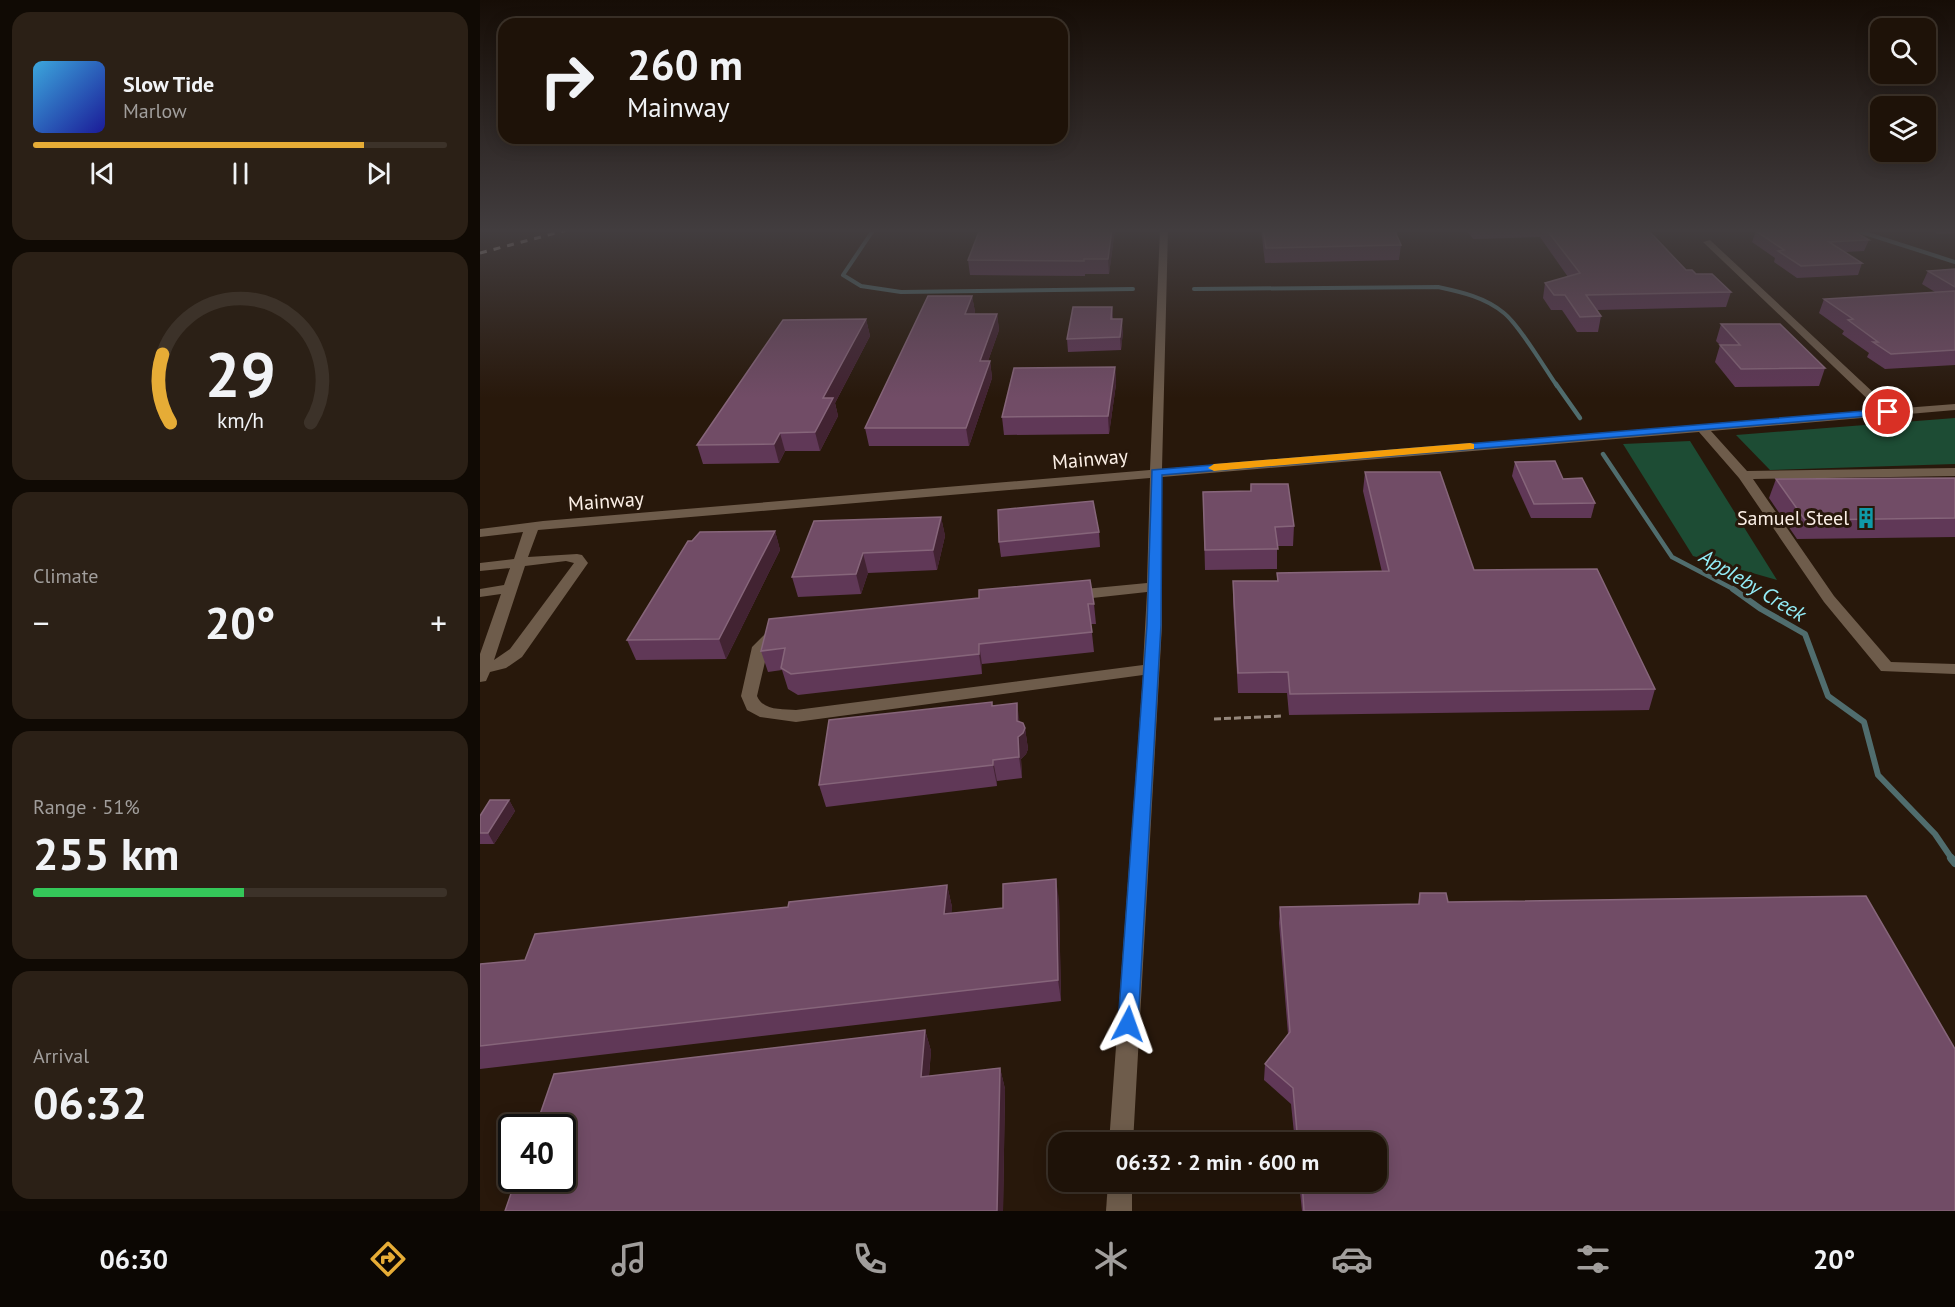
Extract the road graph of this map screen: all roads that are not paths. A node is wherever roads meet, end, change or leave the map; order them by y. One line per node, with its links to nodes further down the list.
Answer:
1 (1162, 286): 6 (street)
2 (1753, 286): 4 (street)
3 (1955, 407): 4 (street, Mainway)
4 (1888, 412): 5 (street, Mainway)
5 (1701, 427): 6 (street, Mainway); 8 (street)
6 (1156, 472): 9 (street, Mainway); 13 (street)
7 (1955, 472): 8 (street)
8 (1744, 475): 19 (street)
9 (532, 526): 10 (street, Mainway); 11 (street)
10 (480, 533)
11 (520, 561): 12 (street); 14 (street); 20 (street)
12 (480, 567)
13 (1155, 587): 16 (street); 18 (street)
14 (511, 588): 15 (street); 20 (street)
15 (480, 593)
16 (1060, 596)
17 (792, 622): 18 (street)
18 (1151, 669): 21 (street)
19 (1955, 669)
20 (481, 673)
21 (1122, 1132)
22 (1120, 1192): 23 (street)
23 (1119, 1211)

